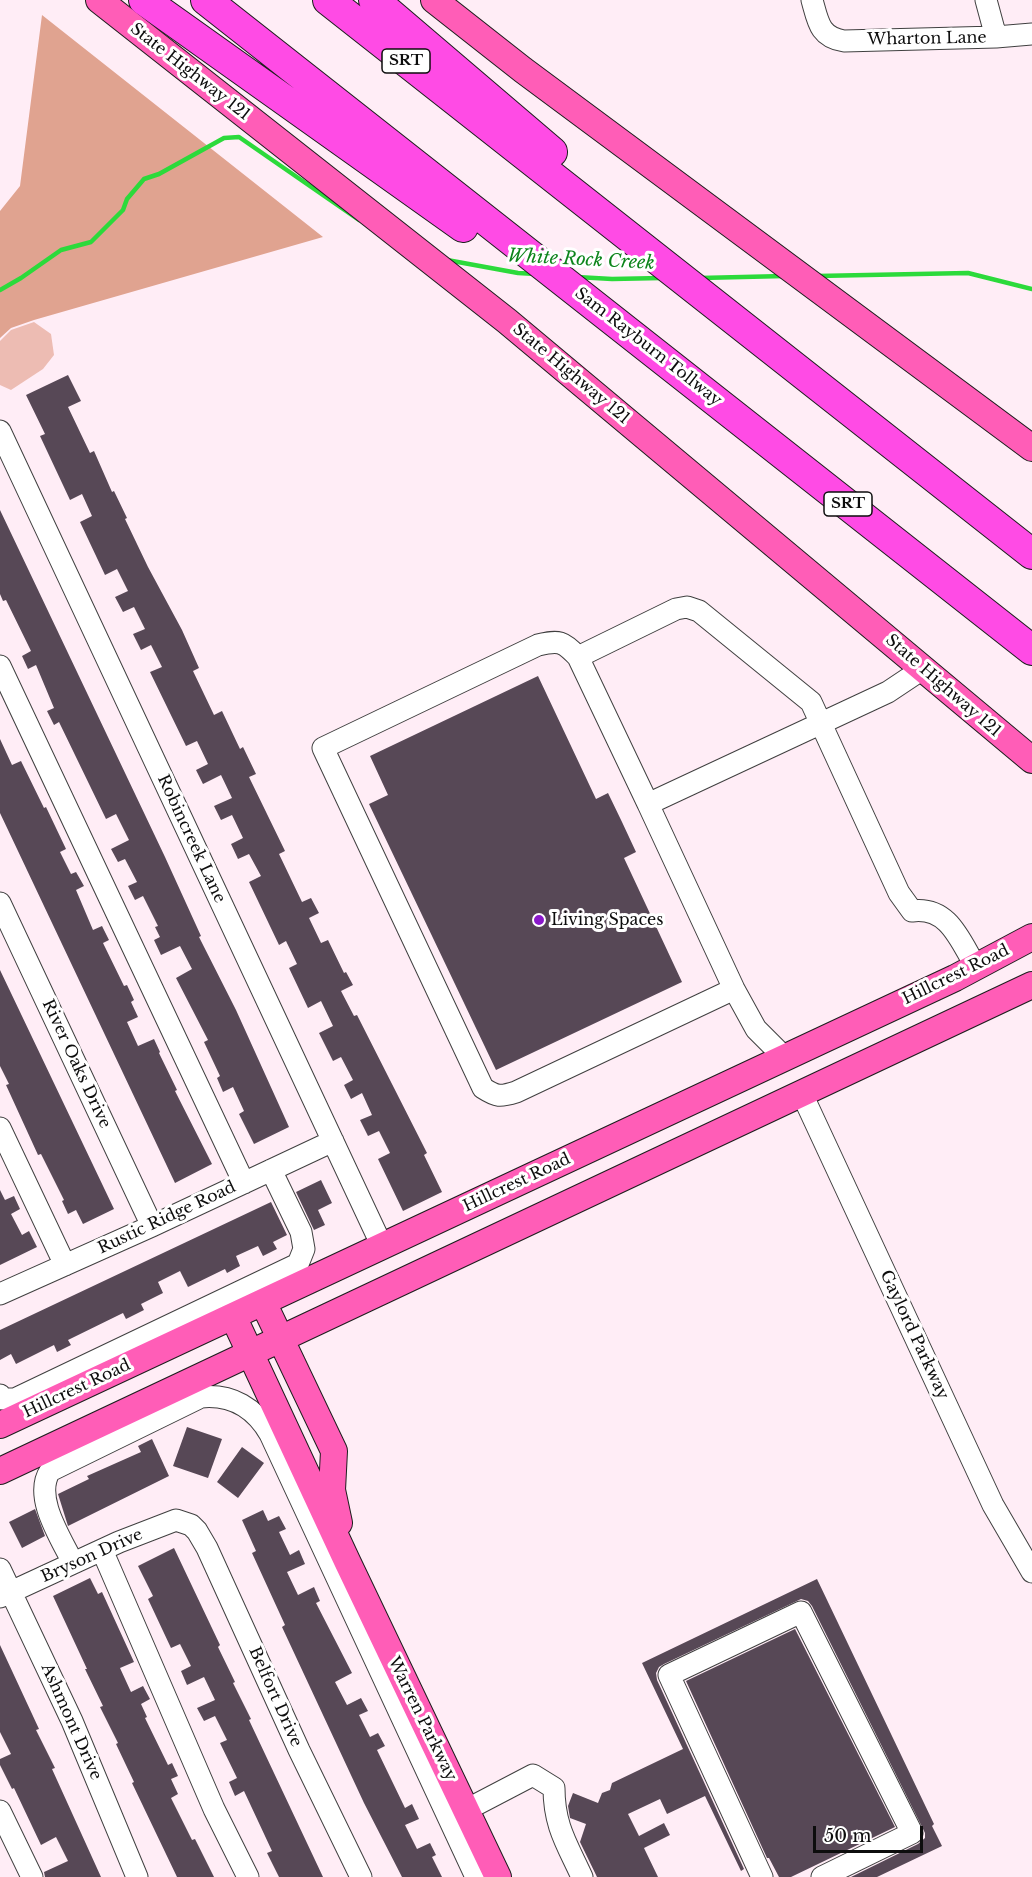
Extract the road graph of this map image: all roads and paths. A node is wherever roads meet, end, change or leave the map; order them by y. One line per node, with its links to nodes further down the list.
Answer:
1 (99, 0): 19 (main road, State Highway 121)
2 (144, 0): 12 (highway)
3 (206, 0): 12 (highway, Sam Rayburn Tollway / SRT)
4 (328, 0): 11 (highway, SRT)
5 (374, 0): 11 (highway)
6 (434, 0): 14 (main road)
7 (812, 0): 10 (street, Wharton Lane)
8 (986, 0): 10 (street)
9 (1032, 34): 10 (street, Wharton Lane)
10 (996, 37)
11 (705, 295): 15 (highway, SRT)
12 (664, 359): 16 (highway, Sam Rayburn Tollway / SRT)
13 (0, 431): 34 (street, Robincreek Lane)
14 (1032, 448)
15 (1032, 554)
16 (1032, 650)
17 (578, 657): 20 (street); 25 (street); 30 (street)
18 (0, 666): 36 (street)
19 (924, 668): 20 (street); 21 (main road, State Highway 121)
20 (821, 723): 25 (street); 28 (street)
21 (1004, 737): 22 (main road); 23 (main road, State Highway 121); 24 (main road)
22 (1032, 750)
23 (1032, 760)
24 (1032, 768)
25 (648, 804): 30 (street)
26 (0, 903): 37 (street, River Oaks Drive)
27 (1032, 937): 28 (main road, Hillcrest Road)
28 (976, 967): 31 (main road, Hillcrest Road)
29 (1032, 985): 32 (main road)
30 (734, 988): 31 (street)
31 (785, 1058): 32 (main road); 38 (main road, Hillcrest Road)
32 (802, 1094): 43 (main road); 53 (street, Gaylord Parkway)
33 (0, 1128): 39 (street)
34 (333, 1141): 35 (street, Rustic Ridge Road); 38 (street, Robincreek Lane)
35 (271, 1170): 36 (street, Rustic Ridge Road); 45 (street)
36 (244, 1183): 37 (street, Rustic Ridge Road)
37 (152, 1226): 39 (street, Rustic Ridge Road)
38 (382, 1246): 41 (main road, Hillcrest Road)
39 (65, 1265): 40 (street, Rustic Ridge Road)
40 (0, 1294)
41 (263, 1302): 42 (main road, Hillcrest Road); 43 (main road, Warren Parkway)
42 (233, 1316): 44 (main road, Warren Parkway); 46 (main road, Hillcrest Road)
43 (281, 1338): 44 (main road); 50 (main road, Warren Parkway)
44 (249, 1353): 47 (main road); 50 (main road, Warren Parkway)
45 (0, 1395)
46 (0, 1425)
47 (0, 1471)
48 (185, 1523): 49 (street, Bryson Drive); 60 (street, Belfort Drive)
49 (102, 1550): 51 (street, Bryson Drive); 59 (street)
50 (347, 1561): 56 (main road, Warren Parkway)
51 (73, 1563): 54 (street, Bryson Drive); 61 (street)
52 (0, 1569): 54 (street, Ashmont Drive)
53 (1032, 1572)
54 (5, 1595): 58 (street, Ashmont Drive)
55 (0, 1810): 57 (street)
56 (466, 1810): 62 (main road, Warren Parkway); 63 (street)
57 (32, 1877)
58 (137, 1877)
59 (248, 1877)
60 (361, 1877)
61 (476, 1877)
62 (498, 1877)
63 (582, 1877)
64 (762, 1877): 65 (street)
65 (822, 1877)

